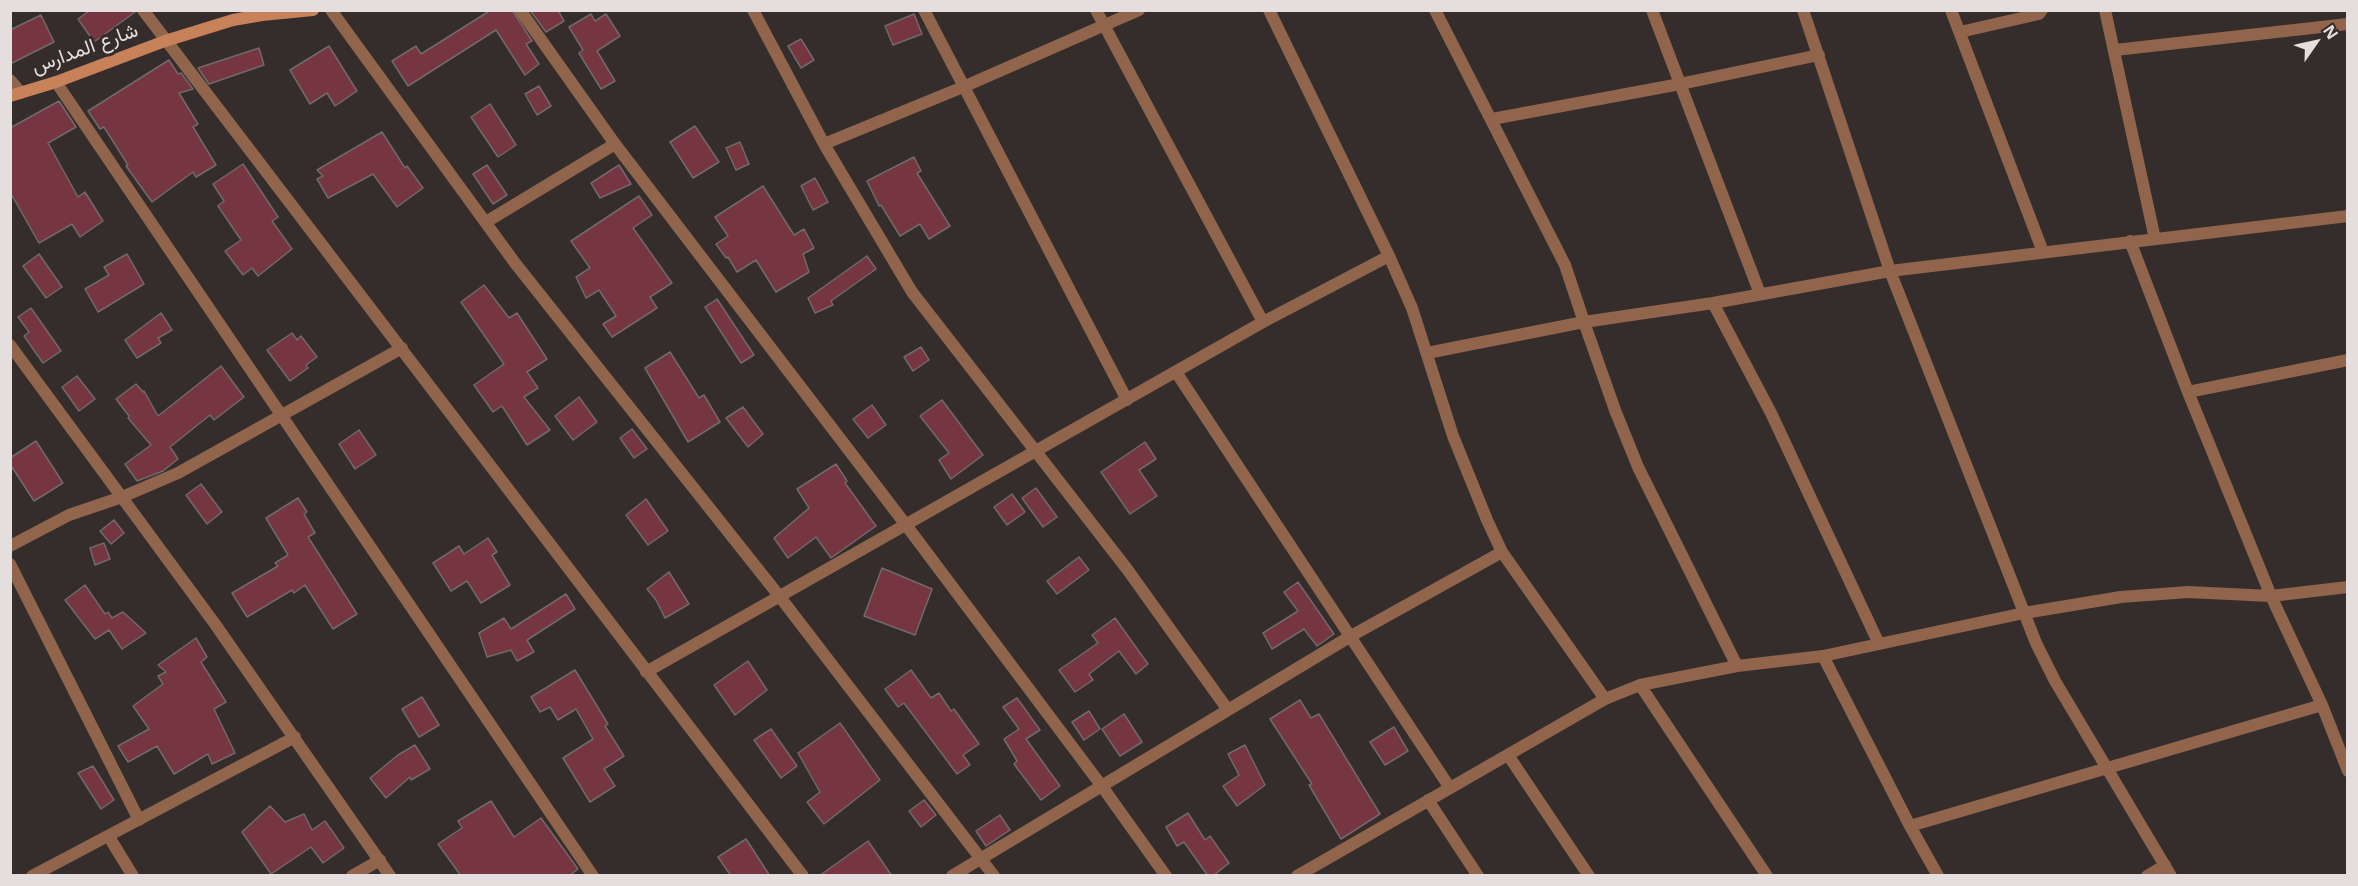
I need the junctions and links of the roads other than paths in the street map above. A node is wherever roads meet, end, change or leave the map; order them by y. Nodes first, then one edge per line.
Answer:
1 (143, 10) edge
2 (313, 10) edge
3 (331, 10) edge
4 (520, 10) edge
5 (753, 10) edge
6 (924, 10) edge
7 (1096, 10) edge
8 (1138, 10) edge
9 (1269, 10) edge
10 (1436, 10) edge
11 (1652, 10) edge
12 (1803, 10) edge
13 (1951, 10) edge
14 (2042, 10) edge
15 (2105, 10) edge
16 (2348, 24) edge
17 (1104, 26) junction
18 (1960, 32) junction
19 (165, 41) junction
20 (2115, 50) junction
21 (1819, 55) junction
22 (10, 80) edge
23 (56, 82) junction
24 (1680, 84) junction
25 (963, 87) junction
26 (16, 95) edge
27 (1492, 119) junction
28 (615, 144) junction
29 (825, 144) junction
30 (2348, 216) edge
31 (486, 222) junction
32 (2155, 238) junction
33 (2130, 241) junction
34 (2043, 252) junction
35 (1389, 256) junction
36 (1890, 271) junction
37 (1760, 294) junction
38 (1713, 303) junction
39 (1263, 322) junction
40 (1584, 322) junction
41 (10, 345) edge
42 (402, 348) junction
43 (1427, 353) junction
44 (2348, 360) edge
45 (1176, 372) junction
46 (2188, 392) junction
47 (1127, 400) junction
48 (281, 416) junction
49 (1036, 452) junction
50 (122, 497) junction
51 (906, 525) junction
52 (10, 546) edge
53 (1502, 552) junction
54 (10, 564) edge
55 (2348, 587) edge
56 (2271, 596) junction
57 (780, 597) junction
58 (2024, 613) junction
59 (1352, 636) junction
60 (1879, 644) junction
61 (1823, 656) junction
62 (1737, 666) junction
63 (646, 672) junction
64 (1640, 685) junction
65 (1605, 699) junction
66 (2322, 705) junction
67 (1228, 710) junction
68 (295, 737) junction
69 (1508, 755) junction
70 (2106, 767) junction
71 (2348, 771) edge
72 (1101, 785) junction
73 (1450, 788) junction
74 (1428, 800) junction
75 (139, 820) junction
76 (1910, 826) junction
77 (109, 837) junction
78 (981, 858) junction
79 (380, 860) junction
80 (2168, 870) edge
81 (32, 876) edge
82 (133, 876) edge
83 (352, 876) edge
84 (390, 876) edge
85 (593, 876) edge
86 (802, 876) edge
87 (952, 876) edge
88 (994, 876) edge
89 (1166, 876) edge
90 (1297, 876) edge
91 (1478, 876) edge
92 (1589, 876) edge
93 (1767, 876) edge
94 (1938, 876) edge
95 (2147, 876) edge

1 - 19 street
2 - 19 street, شارع المدارس
3 - 31 street
4 - 28 street
5 - 29 street
6 - 25 street
7 - 17 street
8 - 17 street
9 - 35 street
10 - 27 street
11 - 24 street
12 - 21 street
13 - 18 street
14 - 18 street
15 - 20 street
16 - 20 street
17 - 25 street
17 - 39 street
18 - 34 street
19 - 23 street, شارع المدارس
19 - 42 street
20 - 32 street
21 - 24 street
21 - 36 street
22 - 26 street
23 - 26 street, شارع المدارس
23 - 48 street
24 - 27 street
24 - 37 street
25 - 29 street
25 - 47 street
27 - 40 street
28 - 31 street
28 - 51 street
29 - 49 street
30 - 32 street
31 - 57 street
32 - 33 street
33 - 34 street
33 - 46 street
34 - 36 street
35 - 39 street
35 - 43 street
36 - 37 street
36 - 58 street
37 - 38 street
38 - 40 street
38 - 60 street
39 - 45 street
40 - 43 street
40 - 62 street
41 - 50 street
42 - 48 street
42 - 63 street
43 - 53 street
44 - 46 street
45 - 47 street
45 - 59 street
46 - 56 street
47 - 49 street
48 - 50 street
48 - 85 street
49 - 51 street
49 - 67 street
50 - 52 street
50 - 68 street
51 - 57 street
51 - 72 street
53 - 59 street
53 - 65 street
54 - 75 street
55 - 56 street
56 - 58 street
56 - 66 street
57 - 63 street
57 - 78 street
58 - 60 street
58 - 70 street
59 - 67 street
59 - 73 street
60 - 61 street
61 - 62 street
61 - 76 street
62 - 64 street
63 - 86 street
64 - 65 street
64 - 93 street
65 - 69 street
66 - 70 street
66 - 71 street
67 - 72 street
68 - 75 street
68 - 79 street
69 - 73 street
69 - 92 street
70 - 76 street
70 - 80 street
72 - 78 street
72 - 89 street
73 - 74 street
74 - 90 street
74 - 91 street
75 - 77 street
76 - 94 street
77 - 81 street
77 - 82 street
78 - 87 street
78 - 88 street
79 - 83 street
79 - 84 street
80 - 95 street

